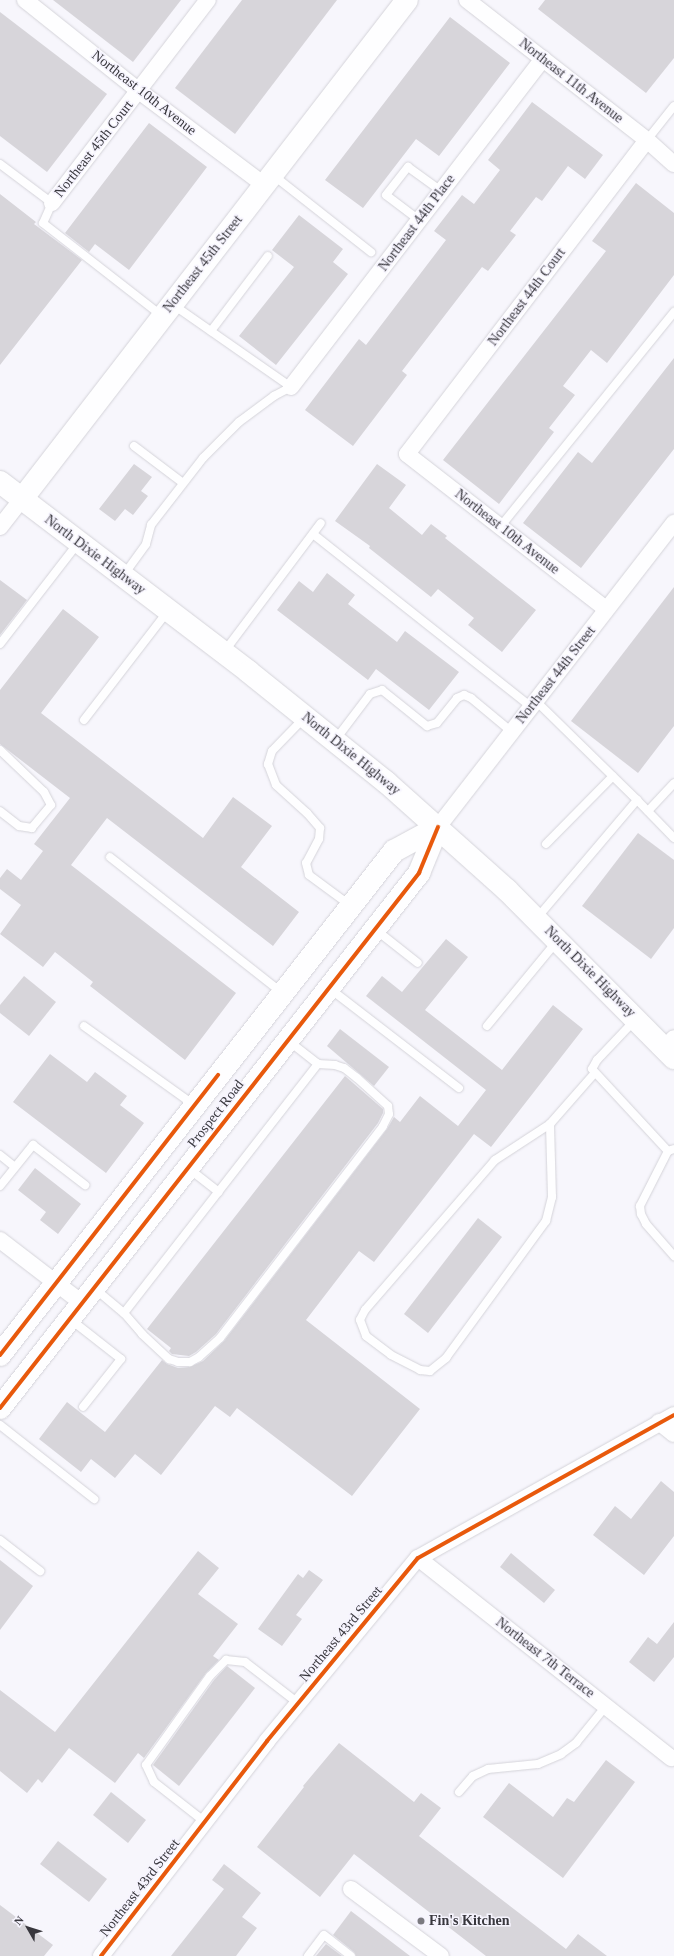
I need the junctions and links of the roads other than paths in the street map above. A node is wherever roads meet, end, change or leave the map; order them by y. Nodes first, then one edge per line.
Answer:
1 (25, 0) edge
2 (208, 0) edge
3 (407, 0) edge
4 (467, 0) edge
5 (543, 59) junction
6 (139, 91) junction
7 (674, 106) edge
8 (647, 140) junction
9 (0, 164) edge
10 (674, 164) edge
11 (268, 180) junction
12 (441, 191) junction
13 (52, 203) junction
14 (419, 220) junction
15 (371, 252) dead end
16 (268, 256) dead end
17 (168, 310) junction
18 (674, 312) edge
19 (211, 331) junction
20 (291, 387) junction
21 (134, 446) dead end
22 (407, 454) joint
23 (0, 482) edge
24 (183, 483) junction
25 (22, 499) junction
26 (321, 523) dead end
27 (674, 523) edge
28 (0, 527) edge
29 (500, 527) junction
30 (313, 534) junction
31 (78, 542) junction
32 (122, 576) junction
33 (606, 609) junction
34 (168, 611) junction
35 (0, 644) edge
36 (223, 652) junction
37 (533, 704) junction
38 (305, 716) junction
39 (84, 720) dead end
40 (512, 732) junction
41 (335, 740) junction
42 (0, 750) edge
43 (613, 776) junction
44 (674, 783) edge
45 (637, 800) junction
46 (0, 811) edge
47 (648, 811) junction
48 (438, 827) junction
49 (674, 838) edge
50 (546, 844) dead end
51 (110, 857) dead end
52 (351, 906) junction
53 (537, 919) junction
54 (375, 929) junction
55 (558, 940) junction
56 (418, 963) dead end
57 (329, 988) junction
58 (283, 993) junction
59 (636, 1019) junction
60 (84, 1026) dead end
61 (486, 1026) dead end
62 (288, 1040) junction
63 (671, 1048) edge
64 (318, 1064) junction
65 (594, 1074) junction
66 (459, 1088) dead end
67 (195, 1105) junction
68 (550, 1124) junction
69 (671, 1150) edge
70 (0, 1155) edge
71 (15, 1167) junction
72 (188, 1168) junction
73 (85, 1185) dead end
74 (0, 1186) edge
75 (219, 1192) junction
76 (0, 1240) edge
77 (674, 1256) edge
78 (56, 1283) junction
79 (82, 1303) junction
80 (124, 1313) junction
81 (0, 1355) edge
82 (83, 1407) dead end
83 (0, 1408) edge
84 (674, 1415) edge
85 (659, 1422) junction
86 (0, 1425) edge
87 (674, 1434) edge
88 (94, 1499) dead end
89 (0, 1540) edge
90 (418, 1558) junction
91 (40, 1571) dead end
92 (298, 1703) junction
93 (606, 1706) junction
94 (671, 1758) dead end
95 (459, 1792) dead end
96 (205, 1822) junction
97 (351, 1888) dead end
98 (101, 1956) edge
99 (308, 1956) edge
100 (351, 1956) edge
101 (441, 1956) edge

1 - 6 street, Northeast 10th Avenue
2 - 6 street, Northeast 45th Court
3 - 11 main road, Northeast 45th Street
4 - 5 street, Northeast 11th Avenue
5 - 8 street, Northeast 11th Avenue
5 - 12 street, Northeast 44th Place
6 - 11 street, Northeast 10th Avenue
6 - 13 street, Northeast 45th Court
7 - 8 lane
8 - 10 street, Northeast 11th Avenue
8 - 22 street, Northeast 44th Court
9 - 13 lane
11 - 15 lane
11 - 17 main road, Northeast 45th Street
12 - 14 street, Northeast 44th Place
12 - 14 lane
13 - 17 lane
14 - 20 street, Northeast 44th Place
16 - 19 lane
17 - 19 lane
17 - 25 main road, Northeast 45th Street
18 - 29 lane
19 - 20 lane
20 - 24 lane
21 - 24 lane
22 - 29 street, Northeast 10th Avenue
23 - 25 main road, North Dixie Highway
24 - 32 lane
25 - 28 street, Northeast 45th Street
25 - 31 main road, North Dixie Highway
26 - 30 lane
27 - 33 street, Northeast 44th Street
29 - 33 street, Northeast 10th Avenue
30 - 36 lane
30 - 37 lane
31 - 32 main road, North Dixie Highway
31 - 35 lane
32 - 34 main road, North Dixie Highway
33 - 37 street, Northeast 44th Street
34 - 36 main road, North Dixie Highway
34 - 39 lane
36 - 38 main road, North Dixie Highway
37 - 40 street, Northeast 44th Street
37 - 43 lane
38 - 41 main road, North Dixie Highway
38 - 52 lane
40 - 41 lane
40 - 48 street, Northeast 44th Street
41 - 48 main road, North Dixie Highway
42 - 46 lane
43 - 45 lane
43 - 50 lane
44 - 47 lane
45 - 47 lane
45 - 53 lane
47 - 49 lane
48 - 52 main road, Prospect Road
48 - 53 main road, North Dixie Highway
48 - 54 main road, Prospect Road
51 - 58 lane
52 - 58 main road, Prospect Road
53 - 55 main road, North Dixie Highway
54 - 56 lane
54 - 57 main road, Prospect Road
55 - 59 main road, North Dixie Highway
55 - 61 lane
57 - 62 main road, Prospect Road
57 - 66 lane
58 - 67 main road, Prospect Road
59 - 63 main road, North Dixie Highway
59 - 65 lane
60 - 67 lane
62 - 64 lane
62 - 72 main road, Prospect Road
64 - 75 lane
64 - 80 lane
65 - 68 lane
65 - 69 lane
67 - 78 main road, Prospect Road
68 - 68 lane
69 - 77 lane
70 - 71 lane
71 - 73 lane
71 - 74 lane
72 - 75 lane
72 - 79 main road, Prospect Road
75 - 80 lane
76 - 78 street
78 - 79 street
78 - 81 main road, Prospect Road
79 - 80 lane
79 - 82 lane
79 - 83 main road, Prospect Road
84 - 85 street, Northeast 43rd Street
85 - 87 street
85 - 90 street, Northeast 43rd Street
86 - 88 lane
89 - 91 lane
90 - 92 street, Northeast 43rd Street
90 - 93 street, Northeast 7th Terrace
92 - 96 street, Northeast 43rd Street
92 - 96 lane
93 - 94 street, Northeast 7th Terrace
93 - 95 lane
96 - 98 street, Northeast 43rd Street
97 - 101 street
99 - 100 lane

